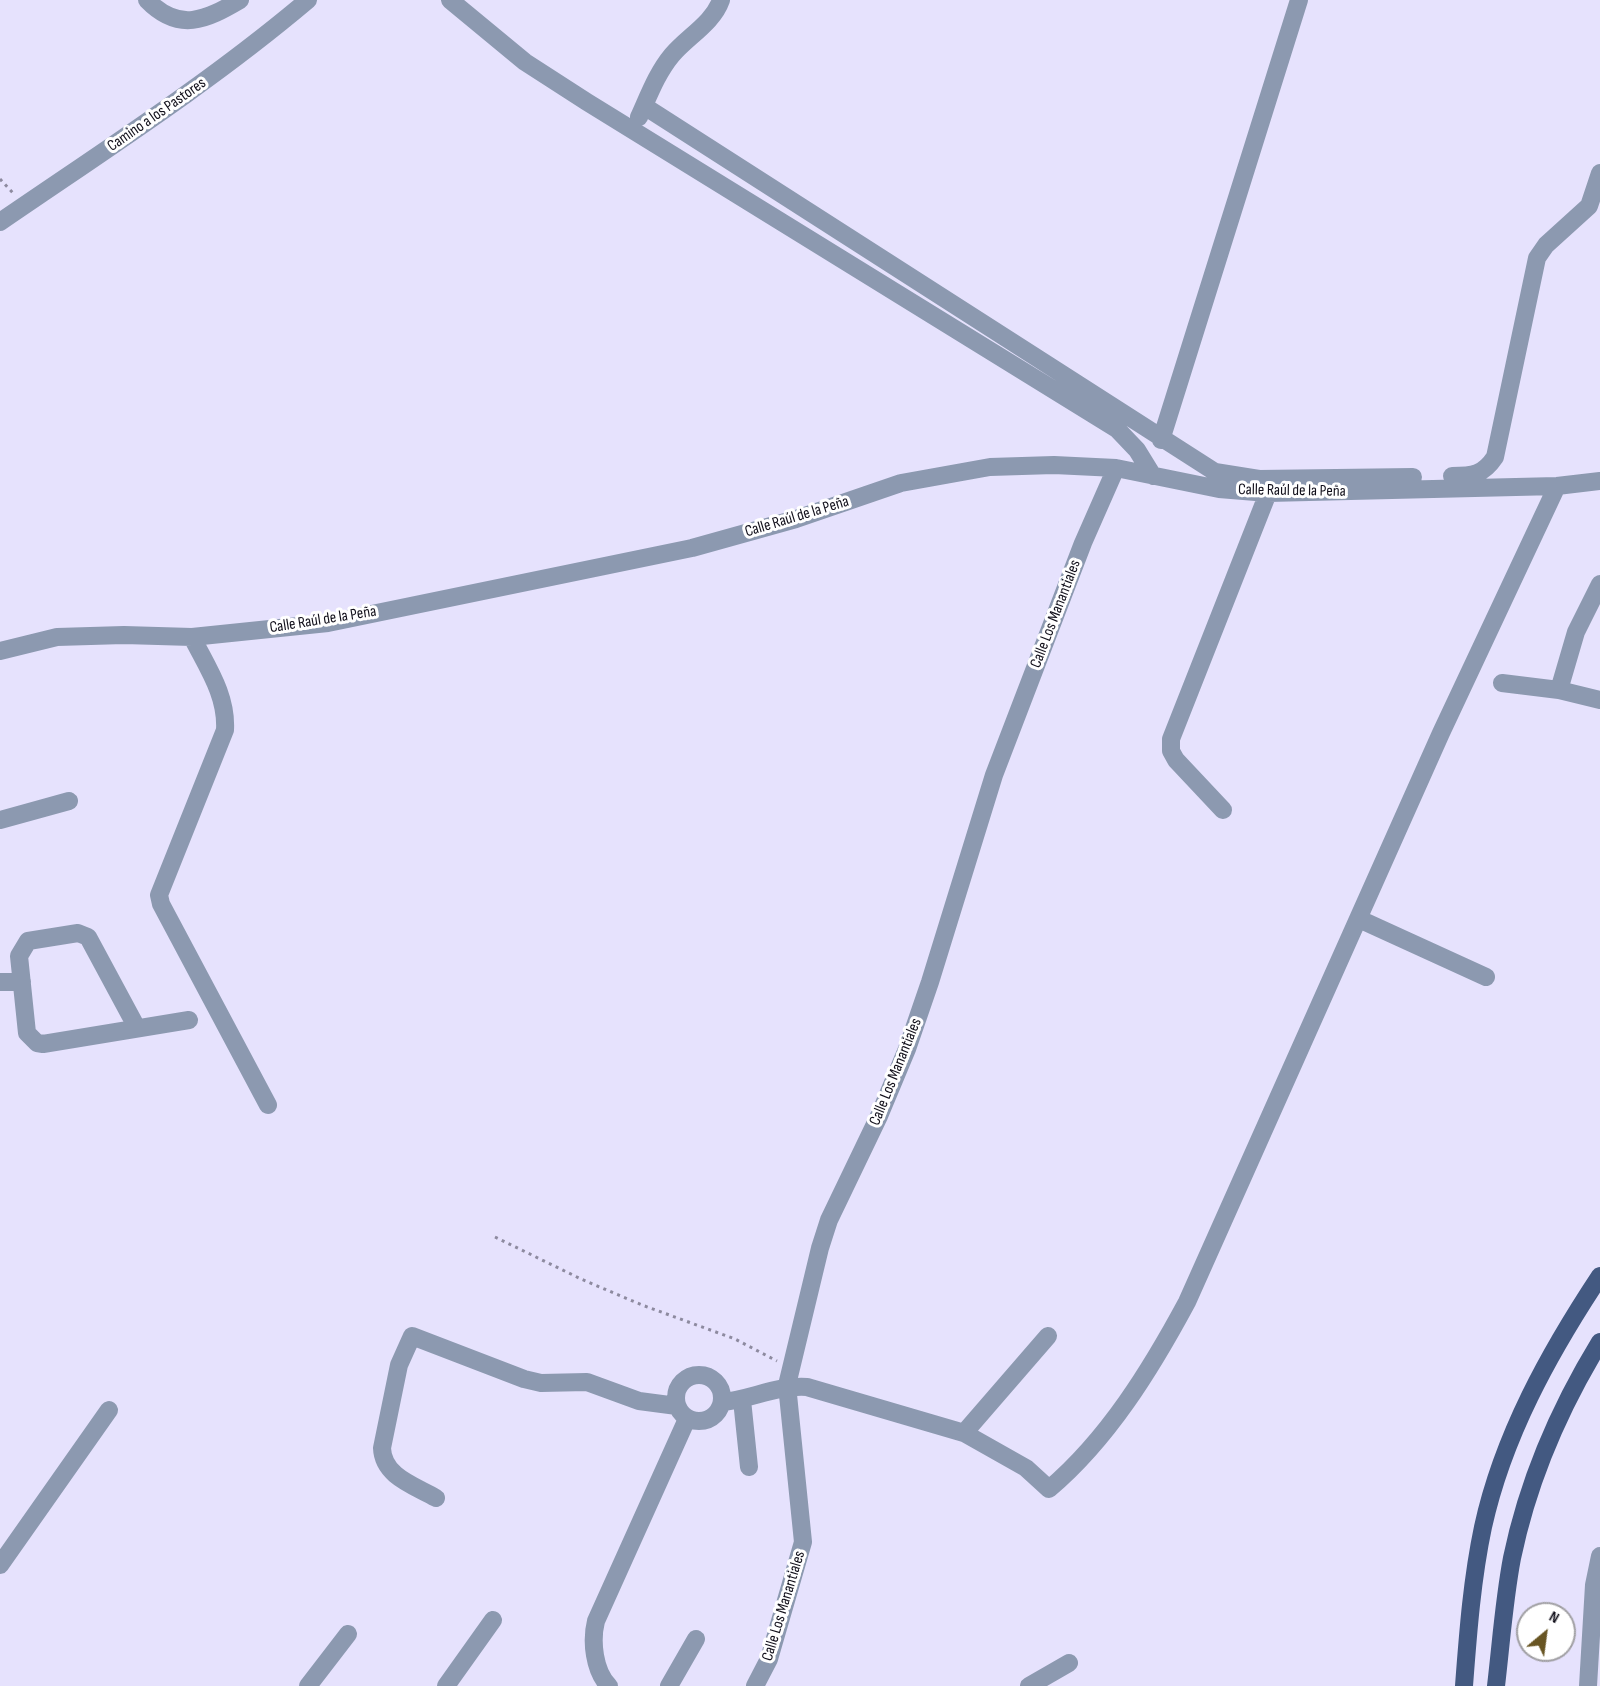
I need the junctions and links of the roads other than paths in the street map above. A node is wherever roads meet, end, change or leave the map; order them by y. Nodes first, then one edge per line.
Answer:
1 (147, 0) edge
2 (240, 0) edge
3 (450, 0) edge
4 (722, 0) edge
5 (1299, 0) edge
6 (303, 2) edge
7 (644, 106) junction
8 (633, 129) junction
9 (1600, 173) edge
10 (0, 222) edge
11 (1161, 440) junction
12 (1116, 468) junction
13 (1153, 476) junction
14 (1600, 481) edge
15 (1557, 486) junction
16 (1268, 493) junction
17 (1600, 584) edge
18 (192, 637) junction
19 (3, 654) edge
20 (1502, 683) dead end
21 (1559, 690) junction
22 (1600, 700) edge
23 (69, 801) dead end
24 (1223, 810) dead end
25 (0, 820) edge
26 (1359, 919) junction
27 (1486, 977) dead end
28 (0, 982) edge
29 (22, 982) junction
30 (189, 1020) dead end
31 (137, 1028) junction
32 (268, 1105) dead end
33 (1600, 1276) edge
34 (1048, 1336) dead end
35 (1600, 1342) edge
36 (789, 1377) junction
37 (742, 1400) junction
38 (723, 1402) junction
39 (109, 1410) dead end
40 (682, 1412) junction
41 (964, 1433) junction
42 (749, 1467) dead end
43 (436, 1498) dead end
44 (1600, 1557) edge
45 (0, 1565) edge
46 (493, 1620) dead end
47 (348, 1634) dead end
48 (696, 1639) dead end
49 (1069, 1664) dead end
50 (308, 1686) edge
51 (446, 1686) edge
52 (609, 1686) edge
53 (669, 1686) edge
54 (755, 1686) edge
55 (1029, 1686) edge
56 (1464, 1686) edge
57 (1496, 1686) edge
58 (1588, 1686) edge

1 - 2 street
3 - 8 street
4 - 7 street
5 - 11 street
6 - 10 street, Camino a los Pastores
7 - 8 street
7 - 11 street
8 - 13 street
9 - 11 street
12 - 13 street, Calle Raúl de la Peña
12 - 18 street, Calle Raúl de la Peña
12 - 36 street, Calle Los Manantiales
13 - 16 street, Calle Raúl de la Peña
14 - 15 street, Calle Raúl de la Peña
15 - 16 street, Calle Raúl de la Peña
15 - 26 street
16 - 24 street
17 - 21 street
18 - 19 street, Calle Raúl de la Peña
18 - 32 street
20 - 21 street
21 - 22 street
23 - 25 street
26 - 27 street
26 - 41 street
28 - 29 street
29 - 31 street
29 - 31 street
30 - 31 street
33 - 56 main road
34 - 41 street
35 - 57 main road
36 - 37 street
36 - 41 street
36 - 54 street, Calle Los Manantiales
37 - 38 street
37 - 42 street
38 - 40 street
38 - 40 street
39 - 45 street
40 - 43 street
40 - 52 street
44 - 58 street
46 - 51 street
47 - 50 street
48 - 53 street
49 - 55 street

